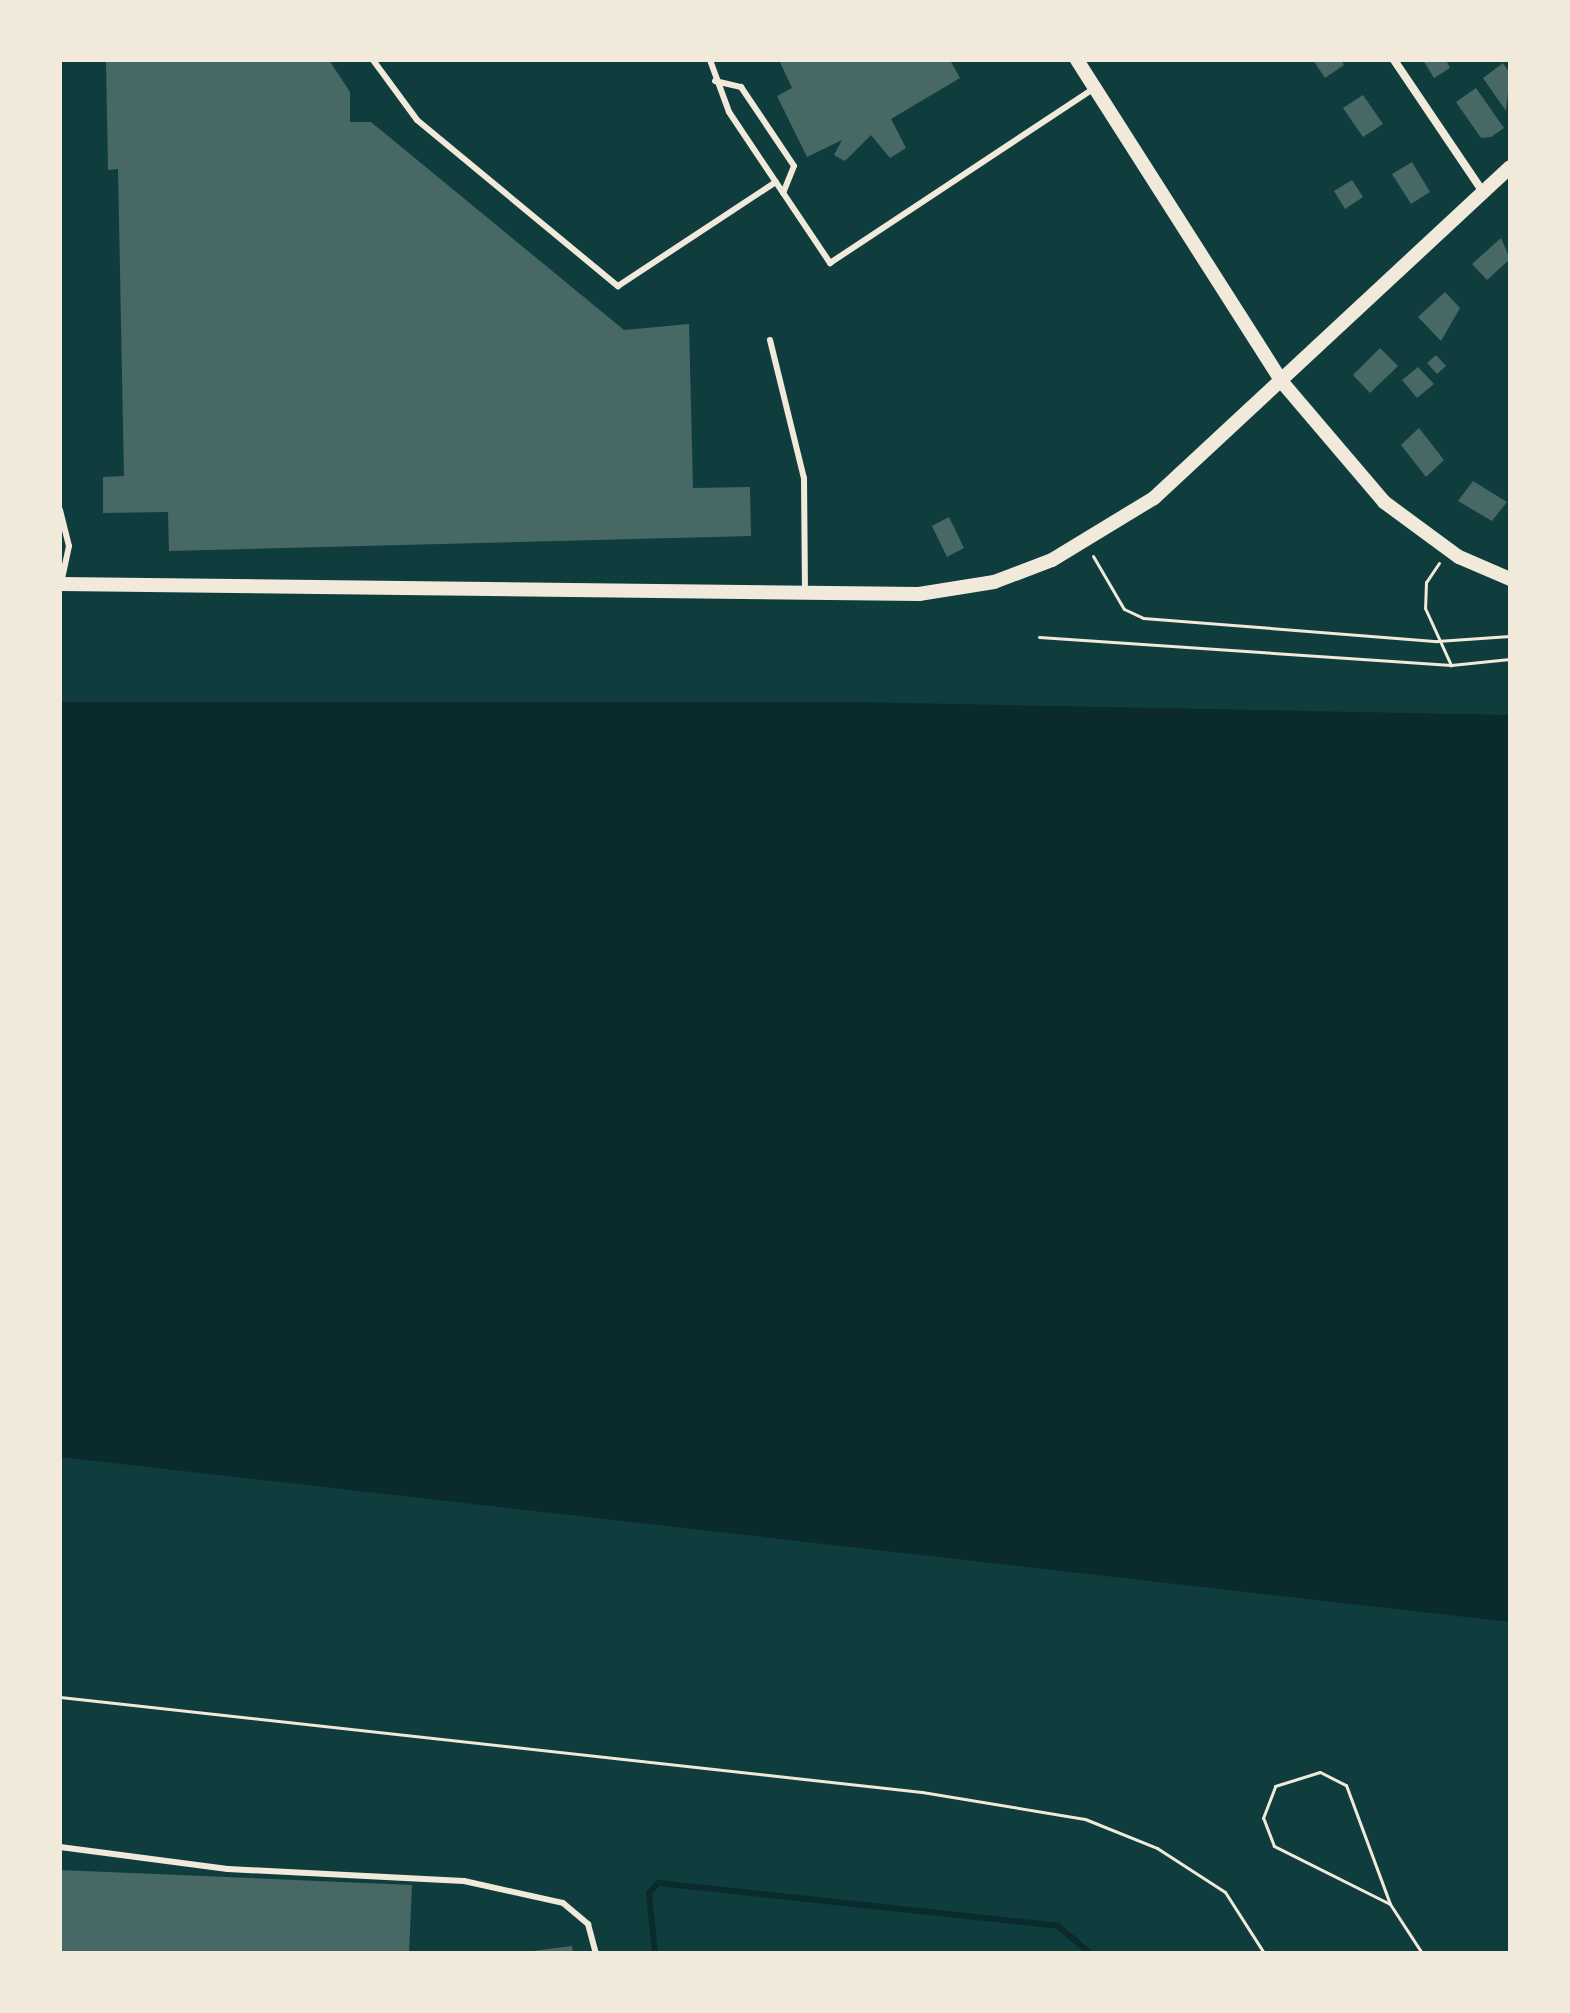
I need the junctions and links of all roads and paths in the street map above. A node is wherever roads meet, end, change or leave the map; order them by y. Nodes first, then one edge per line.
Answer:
1 (373, 60) edge
2 (710, 60) edge
3 (1077, 60) edge
4 (1394, 60) edge
5 (715, 81) junction
6 (1095, 87) junction
7 (1510, 167) edge
8 (776, 182) junction
9 (1483, 192) junction
10 (783, 193) junction
11 (770, 340) dead end
12 (1282, 382) junction
13 (60, 510) edge
14 (1086, 541) junction
15 (1449, 550) junction
16 (1510, 579) edge
17 (60, 584) edge
18 (805, 590) junction
19 (1510, 636) edge
20 (1039, 637) dead end
21 (1437, 641) junction
22 (1510, 659) edge
23 (1451, 665) junction
24 (60, 1697) edge
25 (60, 1847) edge
26 (1390, 1904) junction
27 (596, 1953) edge
28 (1264, 1953) edge
29 (1422, 1953) edge

1 - 8 lane
2 - 5 lane
3 - 6 street
4 - 9 street
5 - 8 lane
5 - 10 lane
6 - 10 lane
6 - 12 street
7 - 9 street
8 - 10 lane
9 - 12 street
11 - 18 lane
12 - 14 street
12 - 15 street
13 - 17 lane
14 - 18 street
14 - 21 path
15 - 16 street
15 - 21 path
17 - 18 street
19 - 21 path
20 - 23 path
21 - 23 path
22 - 23 path
24 - 28 path
25 - 27 lane
26 - 26 path
26 - 29 path

